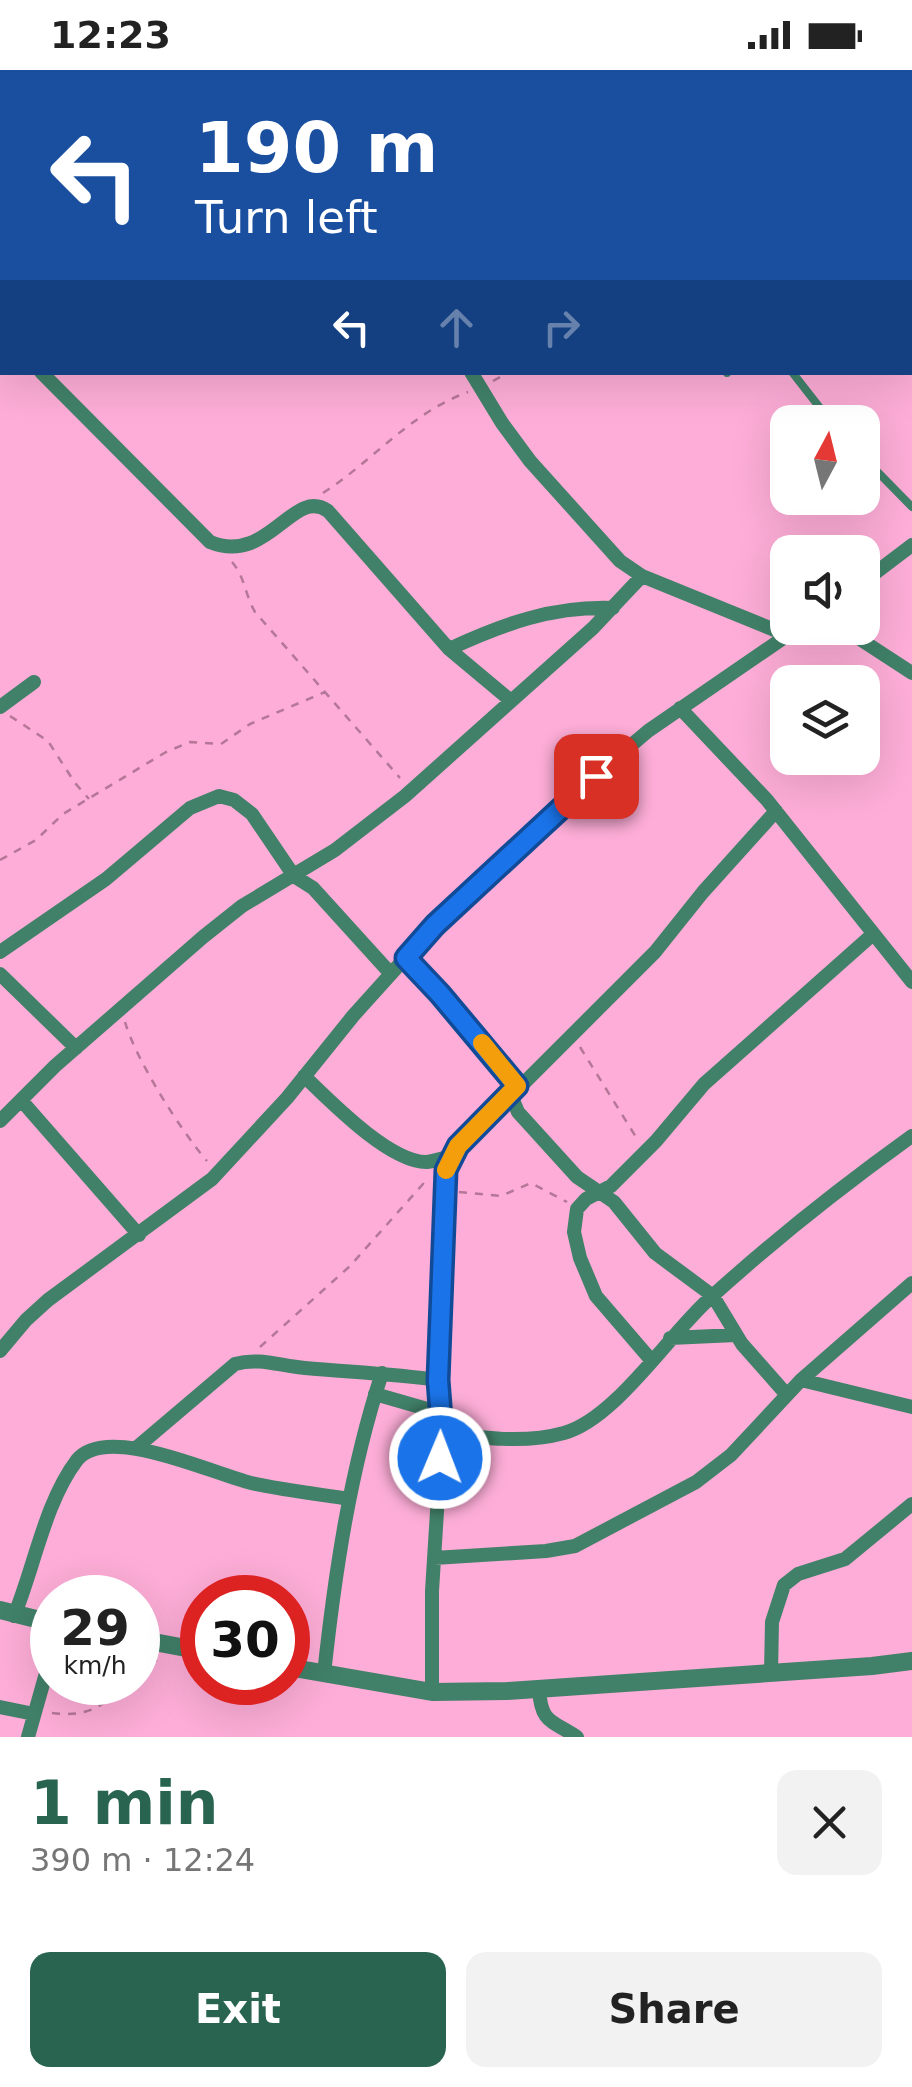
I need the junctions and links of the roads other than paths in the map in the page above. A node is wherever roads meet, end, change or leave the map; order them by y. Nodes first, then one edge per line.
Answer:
1 (47, 375) edge
2 (472, 375) edge
3 (794, 375) edge
4 (818, 405) edge
5 (880, 474) edge
6 (912, 506) edge
7 (912, 546) edge
8 (880, 570) edge
9 (642, 576) junction
10 (612, 608) junction
11 (770, 623) edge
12 (772, 645) edge
13 (870, 645) edge
14 (449, 649) junction
15 (912, 672) edge
16 (34, 682) dead end
17 (510, 700) junction
18 (0, 708) edge
19 (680, 708) junction
20 (776, 812) junction
21 (294, 876) junction
22 (872, 935) junction
23 (0, 952) edge
24 (406, 958) junction
25 (0, 974) edge
26 (391, 974) junction
27 (912, 982) edge
28 (76, 1048) junction
29 (304, 1076) junction
30 (514, 1090) junction
31 (21, 1100) junction
32 (0, 1120) edge
33 (912, 1136) edge
34 (451, 1156) junction
35 (598, 1193) junction
36 (139, 1235) junction
37 (912, 1283) edge
38 (713, 1296) junction
39 (736, 1335) junction
40 (670, 1338) junction
41 (0, 1351) edge
42 (651, 1360) junction
43 (382, 1373) junction
44 (438, 1380) junction
45 (801, 1380) junction
46 (375, 1394) junction
47 (787, 1395) junction
48 (912, 1407) edge
49 (441, 1413) junction
50 (442, 1432) junction
51 (136, 1448) junction
52 (349, 1499) junction
53 (912, 1504) edge
54 (434, 1558) junction
55 (7, 1613) edge
56 (912, 1660) edge
57 (310, 1671) edge
58 (771, 1673) junction
59 (324, 1674) junction
60 (539, 1688) junction
61 (432, 1692) junction
62 (37, 1705) edge
63 (0, 1707) edge
64 (35, 1713) junction
65 (28, 1737) edge
66 (577, 1737) edge

1 - 14 street
2 - 9 street
3 - 4 lane
5 - 6 lane
7 - 8 street
9 - 10 street
9 - 11 street
10 - 14 street
10 - 17 street
12 - 19 street
13 - 15 street
14 - 17 street
16 - 18 street
17 - 21 street
19 - 20 street
19 - 24 street
20 - 22 street
20 - 30 street
21 - 23 street
21 - 26 street
21 - 28 street
22 - 27 street
22 - 35 street
24 - 26 street
24 - 30 street
25 - 28 street
26 - 29 street
28 - 31 street
29 - 34 street
29 - 36 street
30 - 34 street
30 - 35 street
31 - 32 street
31 - 36 street
33 - 38 street
34 - 44 street
35 - 38 street
35 - 42 street
36 - 41 street
37 - 45 street
38 - 39 street
38 - 40 street
39 - 40 street
39 - 47 street
40 - 42 street
42 - 50 street
43 - 44 street
43 - 46 street
43 - 51 street
44 - 49 street
45 - 47 street
45 - 48 street
46 - 49 street
46 - 52 street
47 - 54 street
49 - 50 street
50 - 54 street
51 - 52 street
51 - 55 street
52 - 59 street
53 - 58 street
54 - 61 street
56 - 58 street
57 - 59 street
58 - 60 street
59 - 61 street
60 - 61 street
60 - 66 street
62 - 64 street
63 - 64 street
64 - 65 street

